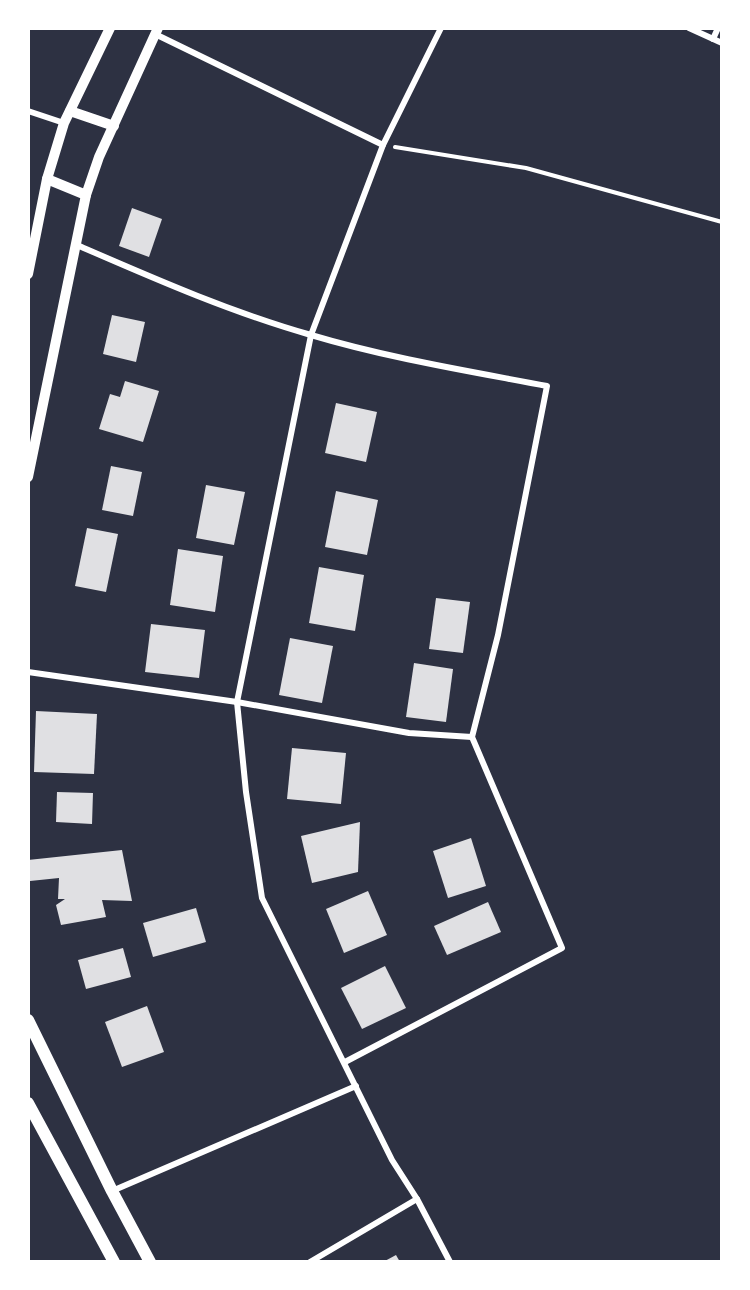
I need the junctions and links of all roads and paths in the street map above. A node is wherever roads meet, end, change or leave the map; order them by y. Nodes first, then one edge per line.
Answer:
1 (111, 28) edge
2 (441, 28) edge
3 (688, 28) edge
4 (718, 28) edge
5 (157, 31) edge
6 (713, 39) junction
7 (722, 43) edge
8 (28, 111) edge
9 (70, 111) junction
10 (64, 123) junction
11 (114, 126) junction
12 (383, 146) junction
13 (47, 179) junction
14 (86, 195) junction
15 (722, 222) edge
16 (77, 245) junction
17 (28, 274) edge
18 (311, 335) junction
19 (28, 477) edge
20 (28, 672) edge
21 (237, 702) junction
22 (472, 737) junction
23 (28, 1020) edge
24 (345, 1062) junction
25 (356, 1086) junction
26 (28, 1103) edge
27 (112, 1191) junction
28 (417, 1199) junction
29 (114, 1262) edge
30 (150, 1262) edge
31 (310, 1262) edge
32 (450, 1262) edge

1 - 9 street
2 - 12 street
3 - 6 street
4 - 6 street
5 - 11 street
5 - 12 street
6 - 7 street
8 - 10 street
9 - 10 street
9 - 11 street
10 - 13 street
11 - 14 street
12 - 15 path
12 - 18 street
13 - 14 street
13 - 17 street
14 - 16 street
16 - 18 street
16 - 19 street
18 - 21 street
18 - 22 street
20 - 21 street
21 - 22 street
21 - 24 street
22 - 24 street
23 - 27 main road
24 - 25 street
25 - 27 street
25 - 28 street
26 - 29 main road
27 - 30 main road
28 - 31 street
28 - 32 street

